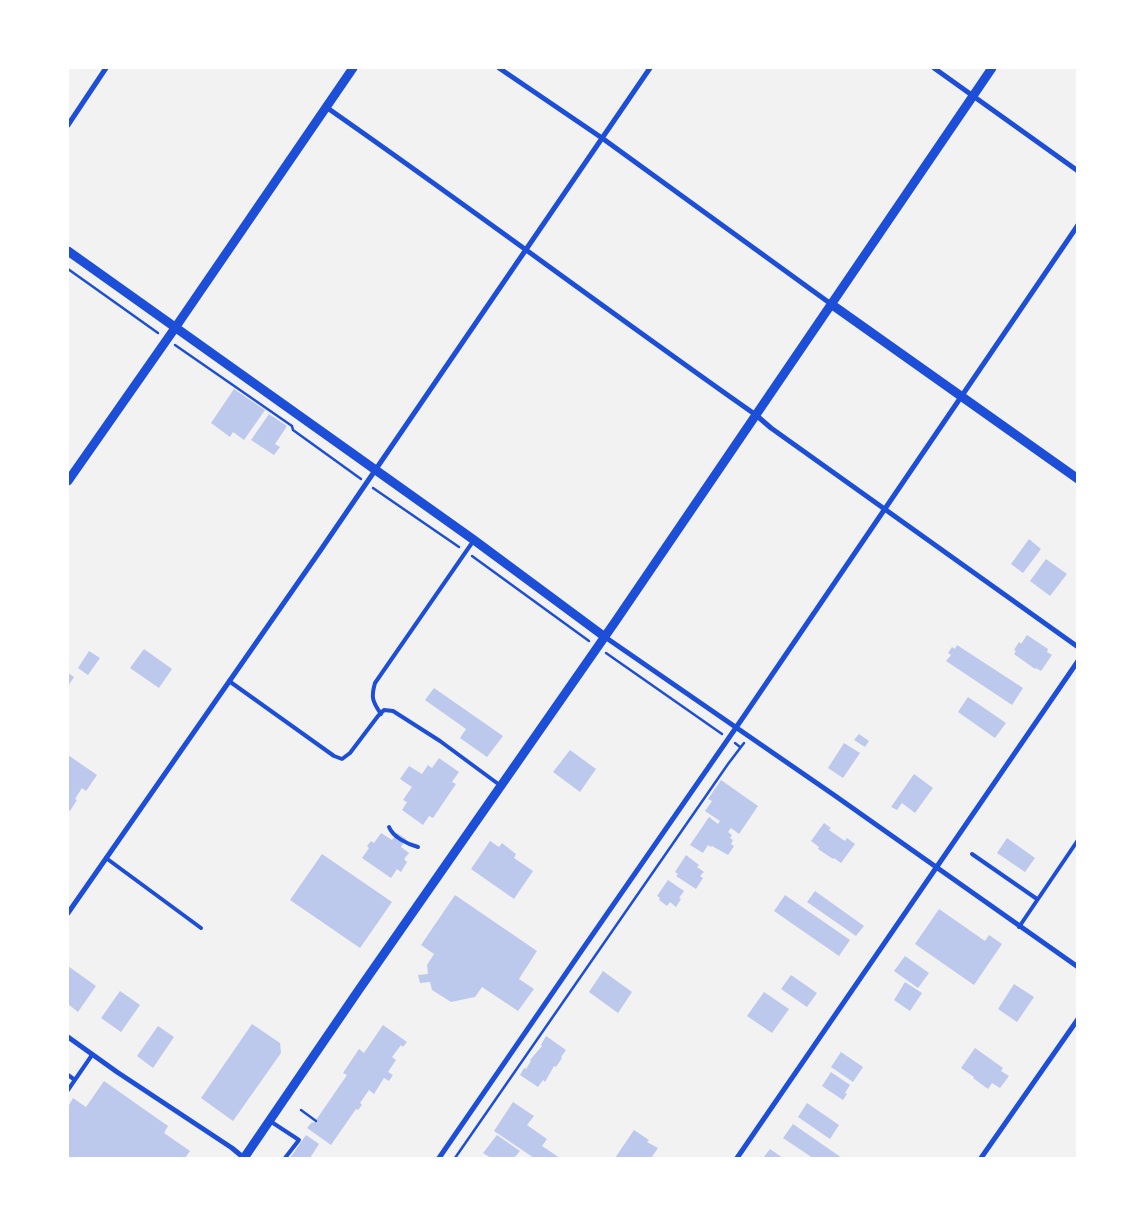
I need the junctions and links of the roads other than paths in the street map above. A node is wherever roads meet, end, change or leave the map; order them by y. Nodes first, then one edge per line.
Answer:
1 (106, 68) edge
2 (353, 68) edge
3 (499, 68) edge
4 (650, 68) edge
5 (934, 68) edge
6 (992, 68) edge
7 (973, 95) junction
8 (326, 106) junction
9 (68, 125) edge
10 (602, 138) junction
11 (1078, 172) edge
12 (1078, 225) edge
13 (526, 250) junction
14 (68, 251) edge
15 (831, 304) junction
16 (174, 328) junction
17 (962, 396) junction
18 (756, 415) junction
19 (375, 471) junction
20 (1078, 479) edge
21 (68, 481) edge
22 (885, 509) junction
23 (474, 540) junction
24 (605, 637) junction
25 (1078, 647) edge
26 (1078, 661) edge
27 (229, 681) junction
28 (381, 714) junction
29 (737, 727) junction
30 (501, 786) junction
31 (389, 827) dead end
32 (1078, 840) edge
33 (418, 847) dead end
34 (972, 854) dead end
35 (106, 858) junction
36 (936, 868) junction
37 (1037, 899) junction
38 (68, 913) edge
39 (1019, 927) junction
40 (201, 928) dead end
41 (1078, 968) edge
42 (1078, 1019) edge
43 (68, 1037) edge
44 (92, 1055) junction
45 (68, 1075) edge
46 (74, 1080) junction
47 (68, 1090) edge
48 (270, 1121) junction
49 (244, 1158) edge
50 (285, 1158) edge
51 (438, 1158) edge
52 (737, 1158) edge
53 (981, 1158) edge

1 - 9 street
2 - 8 street
3 - 10 street
4 - 10 street
5 - 7 street
6 - 7 street
7 - 11 street
7 - 15 street
8 - 13 street
8 - 16 street
10 - 13 street
10 - 15 street
12 - 17 street
13 - 18 street
13 - 19 street
14 - 16 street
15 - 17 street
15 - 18 street
16 - 19 street
16 - 21 street
17 - 20 street
17 - 22 street
18 - 22 street
18 - 24 street
19 - 23 street
19 - 27 street
22 - 25 street
22 - 29 street
23 - 24 street
23 - 28 lane
24 - 29 street
24 - 30 street
26 - 36 street
27 - 28 lane
27 - 35 street
28 - 30 lane
29 - 36 street
29 - 51 street
30 - 48 street
31 - 33 lane
32 - 37 lane
34 - 37 lane
35 - 38 street
35 - 40 lane
36 - 39 street
36 - 52 street
37 - 39 lane
39 - 41 street
42 - 53 street
43 - 44 street
44 - 46 lane
44 - 49 street
45 - 46 lane
46 - 47 lane
48 - 49 street
48 - 50 lane

